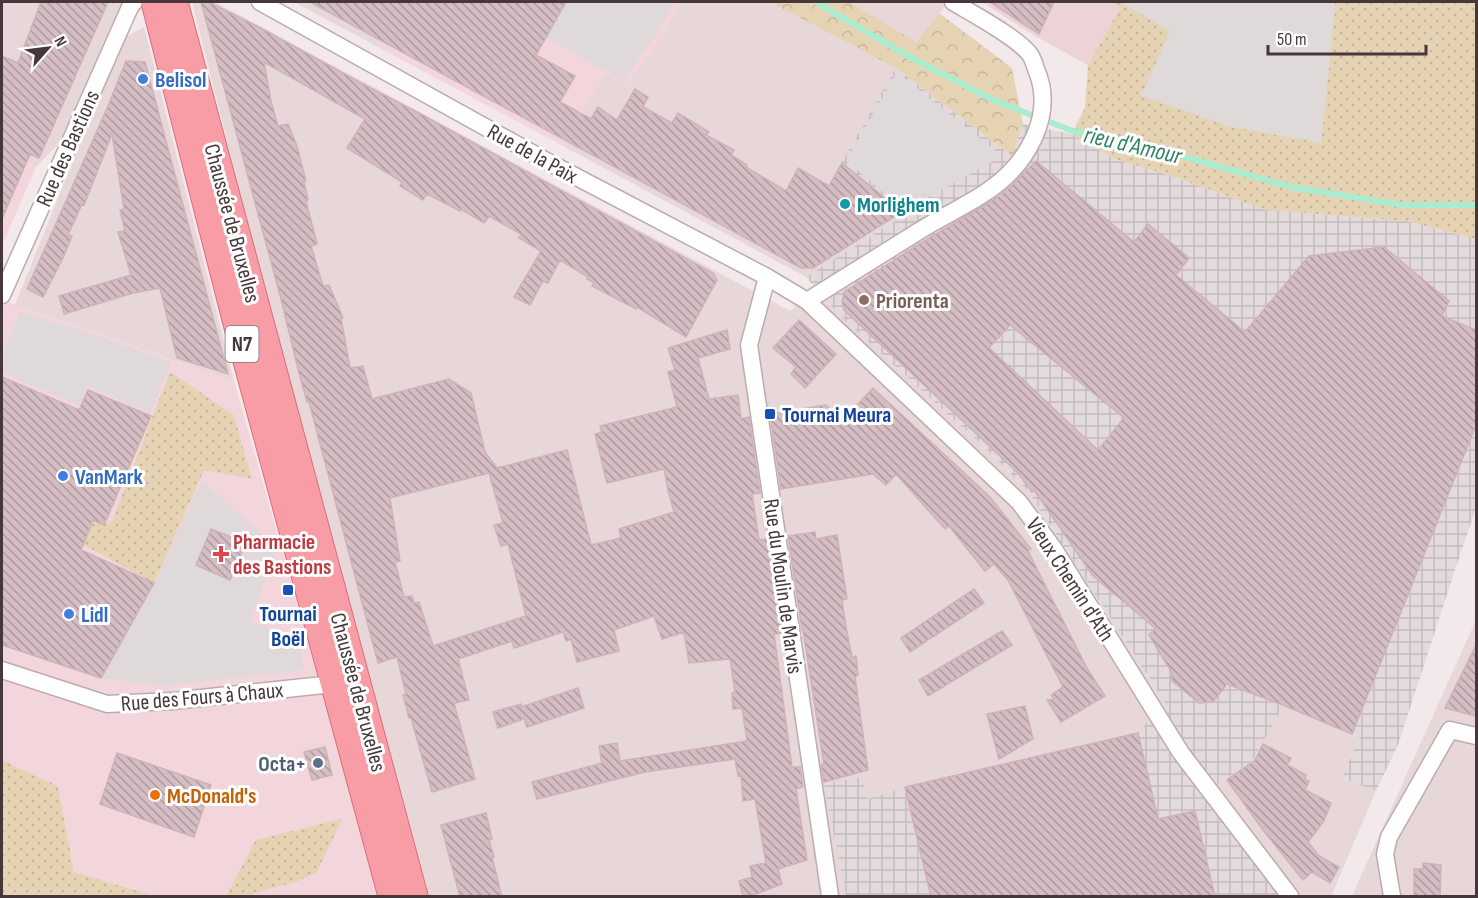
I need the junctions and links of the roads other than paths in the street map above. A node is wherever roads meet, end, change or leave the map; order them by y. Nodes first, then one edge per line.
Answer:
1 (134, 2) edge
2 (260, 2) edge
3 (953, 2) edge
4 (171, 3) edge
5 (767, 277) junction
6 (2, 295) edge
7 (807, 301) junction
8 (2, 670) edge
9 (345, 682) junction
10 (1476, 736) edge
11 (392, 897) edge
12 (414, 897) edge
13 (830, 897) edge
14 (1290, 897) edge
15 (1392, 897) edge

1 - 6 street, Rue des Bastions
2 - 5 street, Rue de la Paix
3 - 7 street
4 - 9 main road, Chaussée de Bruxelles / N7
5 - 7 street, Rue de la Paix
5 - 13 street, Rue du Moulin de Marvis
7 - 14 street, Vieux Chemin d'Ath
8 - 9 street, Rue des Fours à Chaux
9 - 11 main road, Chaussée de Bruxelles / N7
9 - 12 main road, Chaussée de Bruxelles / N7
10 - 15 street

